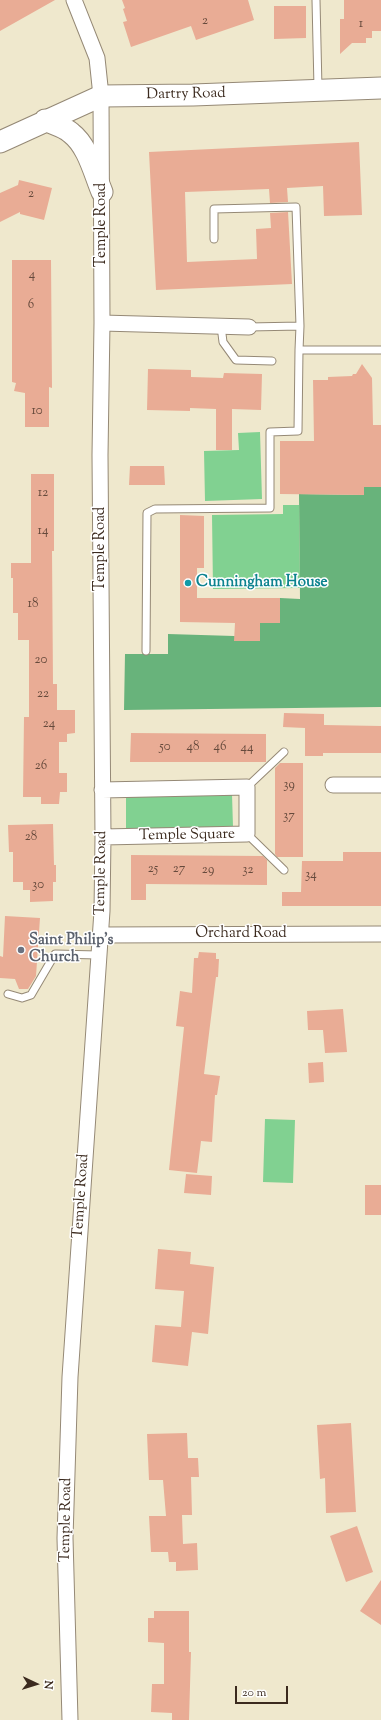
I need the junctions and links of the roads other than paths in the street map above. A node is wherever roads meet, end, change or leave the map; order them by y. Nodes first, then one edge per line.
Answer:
1 (74, 0) edge
2 (316, 0) edge
3 (381, 88) edge
4 (318, 91) junction
5 (101, 96) junction
6 (45, 120) junction
7 (0, 142) edge
8 (102, 192) junction
9 (214, 239) dead end
10 (102, 323) junction
11 (220, 326) junction
12 (300, 326) junction
13 (248, 327) joint
14 (299, 350) junction
15 (381, 350) edge
16 (272, 361) dead end
17 (146, 651) dead end
18 (284, 752) dead end
19 (334, 785) dead end
20 (381, 785) edge
21 (247, 787) junction
22 (102, 790) junction
23 (247, 834) junction
24 (103, 837) junction
25 (284, 870) dead end
26 (381, 934) edge
27 (100, 935) junction
28 (98, 955) junction
29 (8, 994) dead end
30 (70, 1720) edge

1 - 5 street, Temple Road
2 - 4 lane
3 - 4 main road, Dartry Road
4 - 5 main road, Dartry Road
5 - 6 main road, Dartry Road
5 - 8 street, Temple Road
6 - 7 main road, Dartry Road
6 - 8 main road
8 - 10 street, Temple Road
9 - 12 lane
10 - 11 street
10 - 22 street, Temple Road
11 - 13 street
11 - 16 lane
12 - 13 lane
12 - 14 lane
14 - 15 lane
14 - 17 lane
18 - 21 lane
19 - 20 street
21 - 22 street
21 - 23 street, Temple Square
22 - 24 street, Temple Road
23 - 24 street, Temple Square
23 - 25 lane
24 - 27 street, Temple Road
26 - 27 street, Orchard Road
27 - 28 street, Temple Road
28 - 29 lane
28 - 30 street, Temple Road

